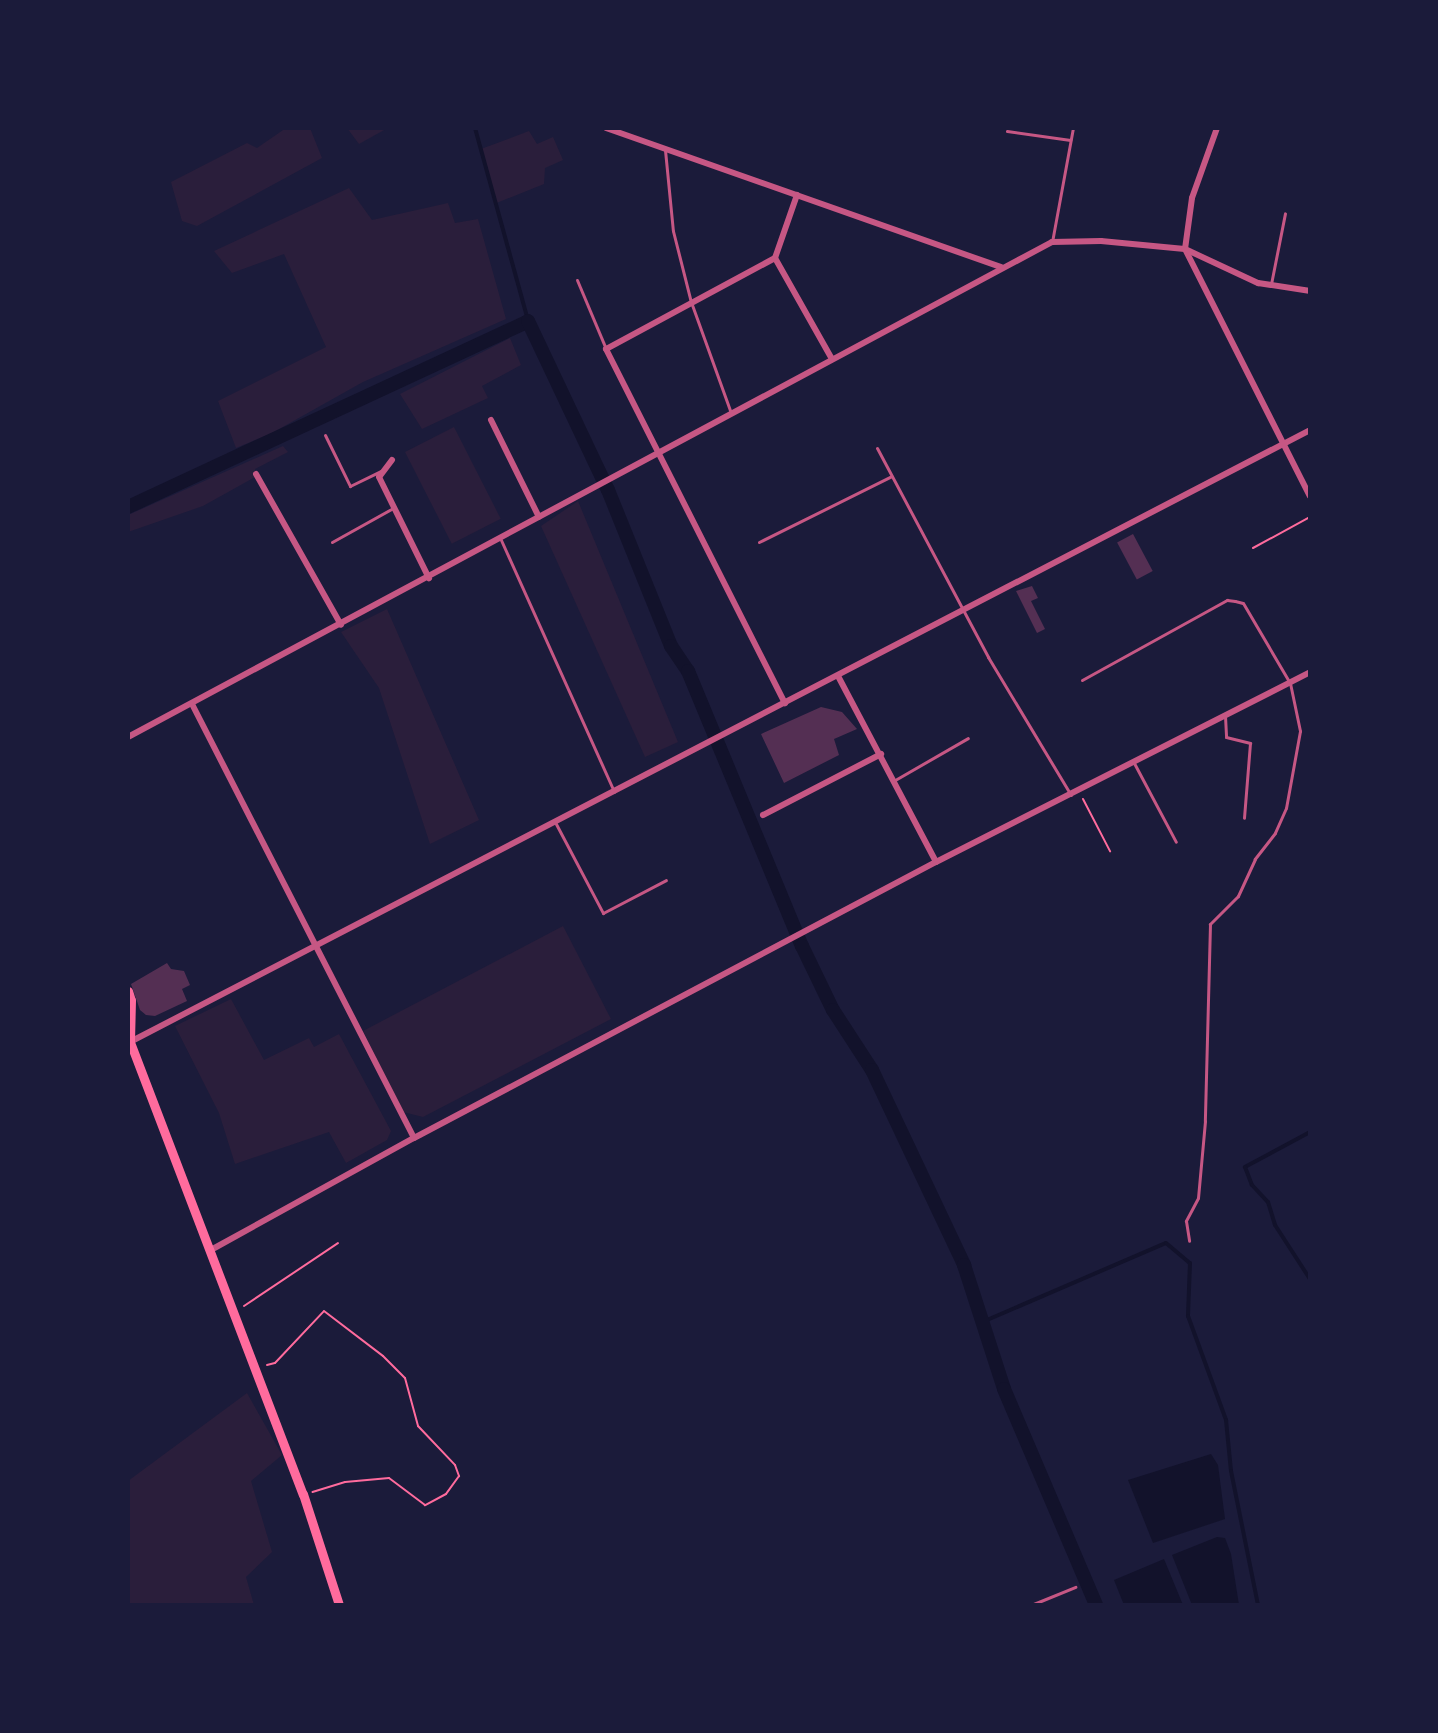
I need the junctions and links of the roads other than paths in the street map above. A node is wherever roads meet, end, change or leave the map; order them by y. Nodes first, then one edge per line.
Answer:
1 (606, 128) edge
2 (1073, 128) edge
3 (1217, 128) edge
4 (1007, 131) dead end
5 (1070, 140) junction
6 (665, 150) junction
7 (797, 195) junction
8 (1285, 213) dead end
9 (1052, 242) junction
10 (1185, 249) junction
11 (775, 258) junction
12 (1001, 267) junction
13 (577, 280) dead end
14 (1270, 286) junction
15 (1310, 291) edge
16 (691, 302) junction
17 (606, 349) junction
18 (832, 359) junction
19 (731, 413) junction
20 (491, 420) dead end
21 (1310, 430) edge
22 (325, 435) dead end
23 (1282, 444) junction
24 (877, 448) dead end
25 (659, 454) junction
26 (392, 460) dead end
27 (381, 471) junction
28 (256, 474) dead end
29 (892, 476) junction
30 (1310, 496) edge
31 (393, 508) junction
32 (539, 517) junction
33 (501, 540) junction
34 (332, 542) dead end
35 (759, 542) dead end
36 (429, 578) junction
37 (965, 610) junction
38 (341, 625) junction
39 (1310, 672) edge
40 (838, 676) junction
41 (1082, 680) dead end
42 (1290, 683) junction
43 (785, 703) junction
44 (192, 704) junction
45 (1225, 716) junction
46 (128, 737) edge
47 (968, 738) dead end
48 (881, 754) junction
49 (1134, 763) junction
50 (894, 781) junction
51 (614, 792) junction
52 (1071, 795) junction
53 (763, 815) dead end
54 (1244, 818) dead end
55 (555, 822) junction
56 (1176, 842) dead end
57 (936, 862) junction
58 (666, 880) dead end
59 (315, 945) junction
60 (128, 991) edge
61 (129, 1042) edge
62 (414, 1138) junction
63 (1189, 1241) dead end
64 (209, 1251) junction
65 (1075, 1587) dead end
66 (339, 1605) edge
67 (1031, 1605) edge

1 - 6 street
2 - 5 lane
3 - 10 street
4 - 5 lane
5 - 9 lane
6 - 7 street
6 - 16 lane
7 - 11 street
7 - 12 street
8 - 14 lane
9 - 10 street
9 - 12 street
10 - 14 street
10 - 23 street
11 - 16 street
11 - 18 street
12 - 18 street
13 - 17 lane
14 - 15 street
16 - 17 street
16 - 19 lane
17 - 25 street
18 - 19 street
19 - 25 street
20 - 32 street
21 - 23 street
22 - 27 lane
23 - 30 street
23 - 37 street
24 - 29 lane
25 - 32 street
25 - 43 street
26 - 27 street
27 - 31 street
28 - 38 street
29 - 35 lane
29 - 37 lane
31 - 34 lane
31 - 36 street
32 - 33 street
33 - 36 street
33 - 51 lane
36 - 38 street
37 - 40 street
37 - 52 lane
38 - 44 street
39 - 42 street
40 - 43 street
40 - 48 street
41 - 42 lane
42 - 45 street
42 - 63 lane
43 - 51 street
44 - 46 street
44 - 59 street
45 - 49 street
45 - 54 lane
47 - 50 lane
48 - 50 street
48 - 53 street
49 - 52 street
49 - 56 lane
50 - 57 street
51 - 55 street
52 - 57 street
55 - 58 lane
55 - 59 street
57 - 62 street
59 - 61 street
59 - 62 street
60 - 61 main road
61 - 64 main road
62 - 64 street
64 - 66 main road
65 - 67 lane

